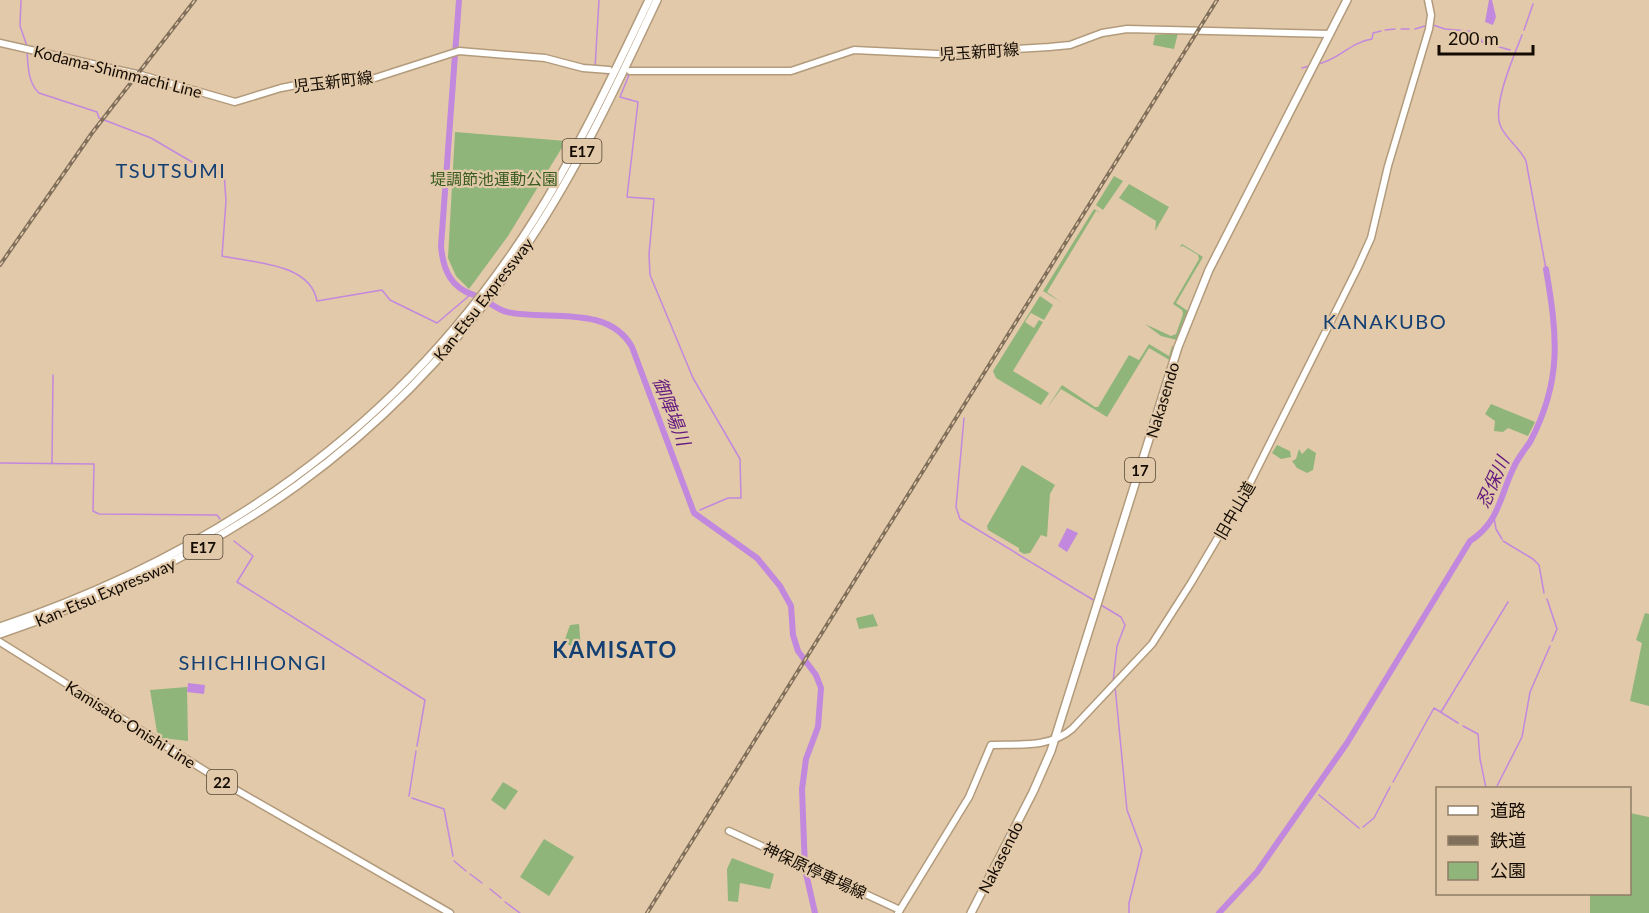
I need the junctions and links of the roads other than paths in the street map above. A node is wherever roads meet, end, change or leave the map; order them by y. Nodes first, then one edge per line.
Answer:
1 (649, 0) edge
2 (657, 0) edge
3 (1347, 0) edge
4 (1428, 0) edge
5 (1330, 34) junction
6 (0, 43) edge
7 (609, 70) dead end
8 (630, 71) dead end
9 (488, 293) junction
10 (379, 413) junction
11 (0, 627) edge
12 (0, 634) edge
13 (0, 642) edge
14 (1056, 739) junction
15 (729, 831) dead end
16 (899, 912) edge
17 (450, 913) edge
18 (971, 913) edge

1 - 9 highway, Kan-Etsu Expressway / E17
2 - 9 highway, Kan-Etsu Expressway / E17
3 - 5 highway, Nakasendo / 17
4 - 14 main road, 旧中山道
5 - 8 main road, 児玉新町線
5 - 14 highway, Nakasendo / 17
6 - 7 main road, Kodama-Shimmachi Line
9 - 10 highway, Kan-Etsu Expressway / E17
10 - 11 highway, Kan-Etsu Expressway / E17
10 - 12 highway, Kan-Etsu Expressway / E17
13 - 17 main road, Kamisato-Onishi Line / 22
14 - 16 main road, 旧中山道
14 - 18 highway, Nakasendo / 17
15 - 16 main road, 神保原停車場線

